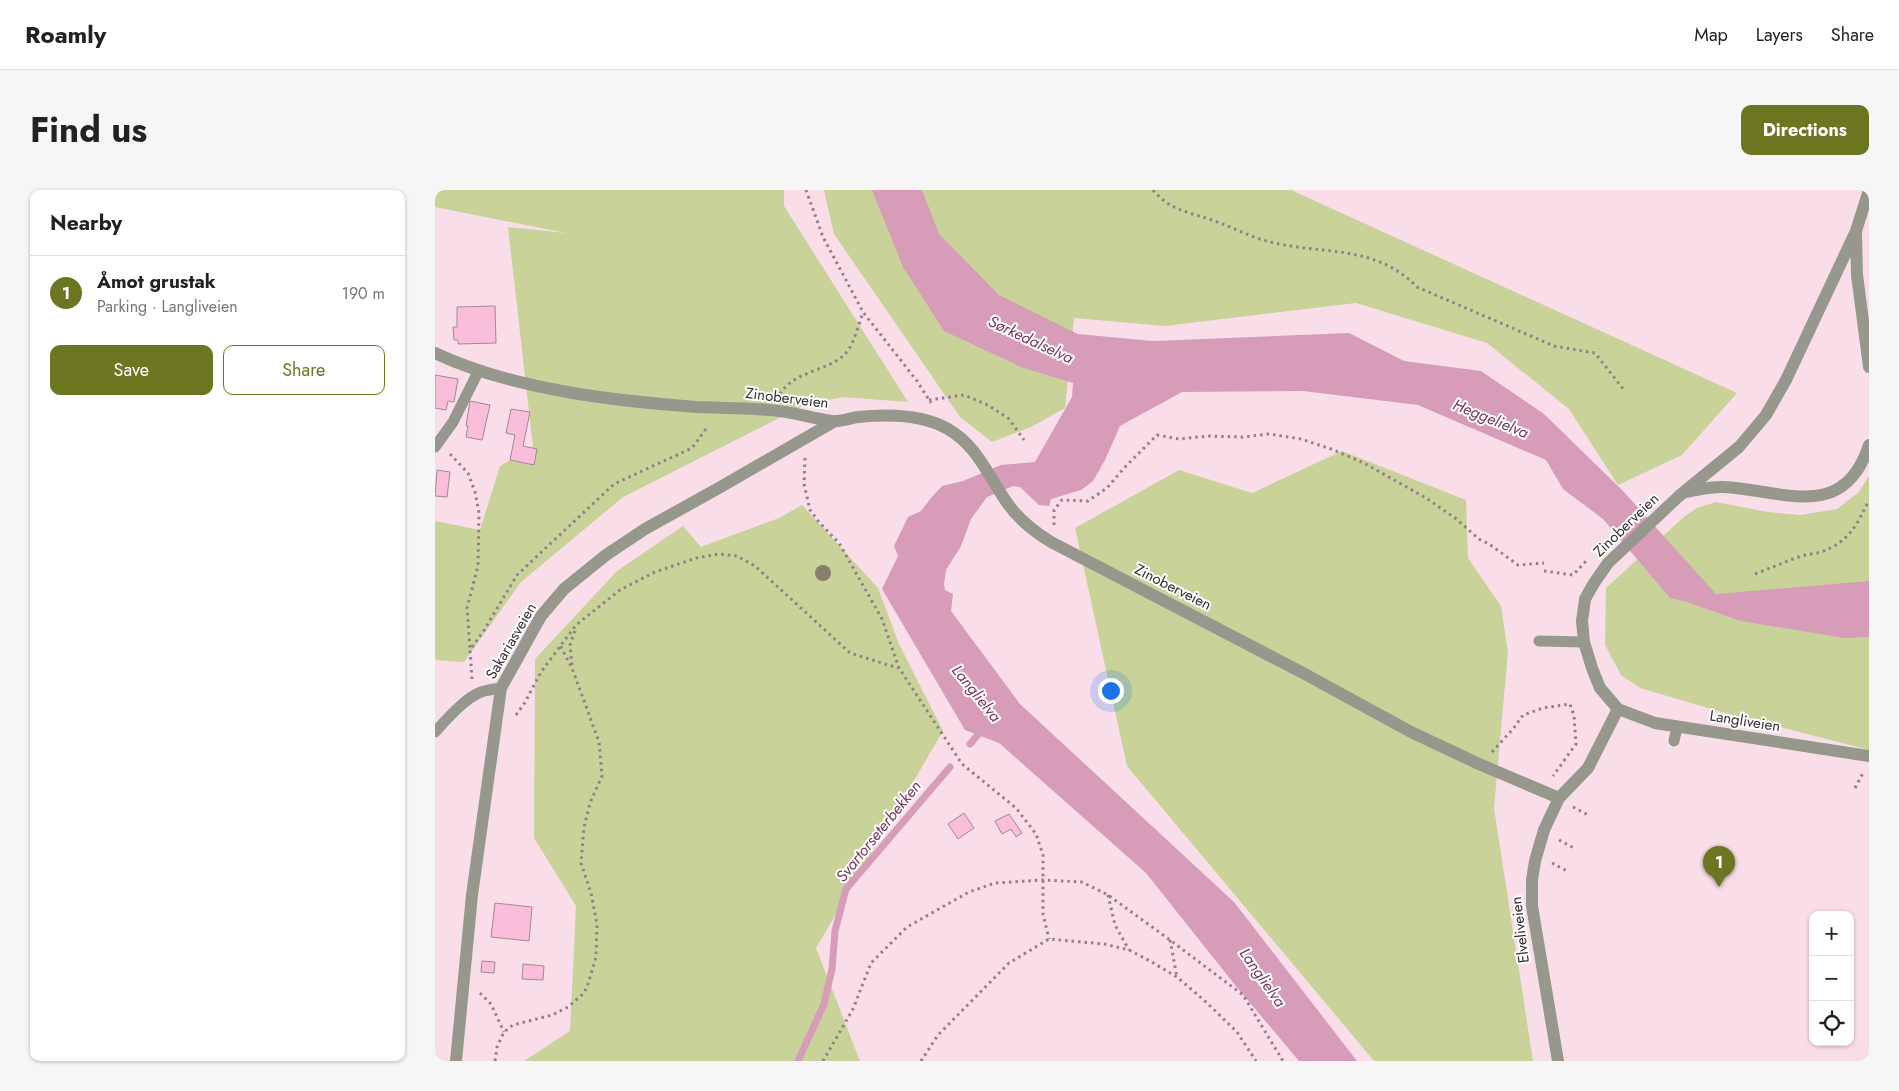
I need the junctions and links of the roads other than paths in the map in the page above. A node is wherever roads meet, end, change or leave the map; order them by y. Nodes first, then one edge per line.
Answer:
1 (1869, 190) edge
2 (1857, 231) junction
3 (435, 353) edge
4 (1869, 367) edge
5 (479, 370) junction
6 (835, 421) junction
7 (437, 445) edge
8 (1869, 445) edge
9 (1682, 494) junction
10 (1539, 641) dead end
11 (1584, 642) junction
12 (501, 688) junction
13 (1618, 709) junction
14 (1677, 727) junction
15 (435, 732) edge
16 (1674, 742) dead end
17 (1869, 756) edge
18 (1559, 798) junction
19 (456, 1061) edge
20 (1558, 1061) edge

1 - 2 street, Zinoberveien
2 - 4 street, Zinoberveien
2 - 9 street, Zinoberveien
3 - 5 street, Zinoberveien
5 - 6 street, Zinoberveien
5 - 7 lane
6 - 12 street, Sakariasveien
6 - 18 street, Zinoberveien
8 - 9 street
9 - 11 street, Zinoberveien
10 - 11 lane
11 - 13 street, Zinoberveien
12 - 15 lane
12 - 19 street, Sakariasveien
13 - 14 street, Langliveien
13 - 18 street
14 - 16 lane
14 - 17 street, Langliveien
18 - 20 street, Elveliveien

